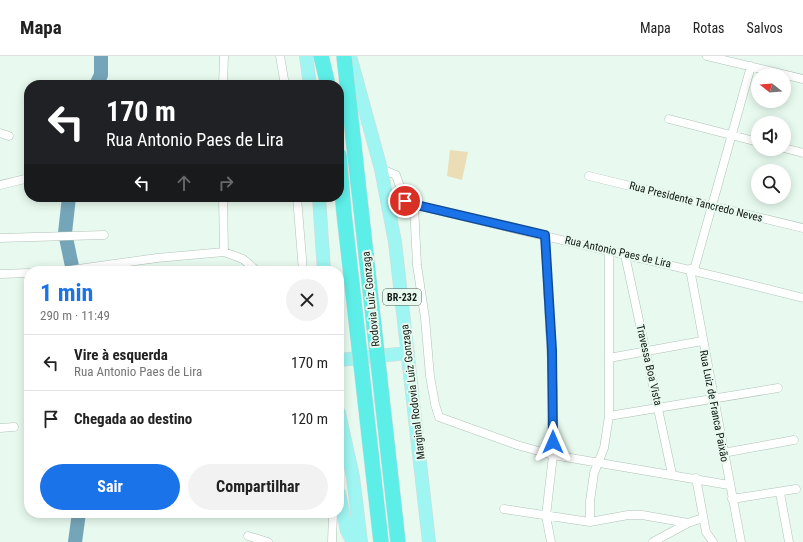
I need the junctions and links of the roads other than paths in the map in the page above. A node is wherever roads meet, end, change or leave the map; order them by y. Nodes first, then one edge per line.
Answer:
1 (224, 56) edge
2 (280, 56) edge
3 (306, 56) edge
4 (321, 56) edge
5 (344, 56) edge
6 (350, 56) edge
7 (706, 56) edge
8 (751, 66) junction
9 (803, 79) edge
10 (223, 80) edge
11 (284, 80) edge
12 (309, 80) edge
13 (327, 80) edge
14 (669, 119) dead end
15 (0, 133) edge
16 (9, 136) dead end
17 (732, 136) junction
18 (751, 140) edge
19 (791, 150) edge
20 (803, 153) edge
21 (381, 169) junction
22 (589, 176) dead end
23 (24, 179) edge
24 (0, 185) edge
25 (223, 202) edge
26 (297, 202) edge
27 (319, 202) edge
28 (343, 202) edge
29 (414, 205) junction
30 (712, 206) junction
31 (803, 228) edge
32 (104, 235) dead end
33 (545, 235) junction
34 (0, 238) edge
35 (224, 252) junction
36 (609, 252) junction
37 (625, 255) junction
38 (99, 266) edge
39 (251, 266) edge
40 (303, 266) edge
41 (324, 266) edge
42 (692, 269) junction
43 (24, 273) edge
44 (0, 274) edge
45 (803, 298) edge
46 (702, 341) junction
47 (645, 351) junction
48 (408, 353) junction
49 (609, 358) junction
50 (344, 359) edge
51 (778, 388) dead end
52 (713, 398) junction
53 (658, 407) junction
54 (609, 416) junction
55 (14, 427) dead end
56 (0, 428) edge
57 (344, 437) edge
58 (794, 440) dead end
59 (723, 453) junction
60 (553, 455) junction
61 (597, 462) junction
62 (672, 474) junction
63 (696, 478) junction
64 (729, 485) junction
65 (796, 489) dead end
66 (780, 492) junction
67 (732, 499) junction
68 (504, 509) dead end
69 (546, 516) junction
70 (344, 517) edge
71 (333, 518) edge
72 (703, 518) junction
73 (590, 522) junction
74 (688, 523) junction
75 (248, 536) dead end
76 (268, 542) edge
77 (332, 542) edge
78 (353, 542) edge
79 (361, 542) edge
80 (381, 542) edge
81 (398, 542) edge
82 (429, 542) edge
83 (551, 542) edge
84 (653, 542) edge
85 (713, 542) edge
86 (741, 542) edge
87 (789, 542) edge

1 - 10 street
2 - 11 street
3 - 12 main road
4 - 13 highway
5 - 81 highway, Rodovia Luiz Gonzaga / BR-232, bridge
6 - 21 main road, Marginal Rodovia Luiz Gonzaga / BR-232
7 - 8 street
8 - 9 street
8 - 17 street, Rua Luiz de Franca Paixão
14 - 17 street
15 - 16 street
17 - 18 street
17 - 30 street, Rua Luiz de Franca Paixão
19 - 20 street
21 - 29 street
21 - 48 main road, Marginal Rodovia Luiz Gonzaga / BR-232
22 - 30 street, Rua Presidente Tancredo Neves
23 - 24 street
25 - 35 street
26 - 40 street
27 - 41 main road
28 - 80 highway, Rodovia Luiz Gonzaga, bridge
29 - 33 street, Rua Antonio Paes de Lira
29 - 60 street
30 - 31 street, Rua Presidente Tancredo Neves
30 - 42 street, Rua Luiz de Franca Paixão
32 - 34 street
33 - 36 street, Rua Antonio Paes de Lira
33 - 60 street
35 - 38 street
35 - 39 street
36 - 37 street, Rua Antonio Paes de Lira
36 - 49 street
37 - 42 street, Rua Antonio Paes de Lira
37 - 47 street, Travessa Boa Vista
42 - 45 street, Rua Antonio Paes de Lira
42 - 46 street, Rua Luiz de Franca Paixão
43 - 44 street
46 - 47 street
46 - 52 street, Rua Luiz de Franca Paixão
47 - 49 street
47 - 53 street, Travessa Boa Vista
48 - 50 main road
48 - 82 main road, Marginal Rodovia Luiz Gonzaga / BR-232
49 - 54 street
51 - 52 street
52 - 53 street
52 - 59 street, Rua Luiz de Franca Paixão
53 - 54 street
53 - 62 street, Travessa Boa Vista
54 - 61 street
55 - 56 street
57 - 79 main road
58 - 59 street
59 - 64 street, Rua Luiz de Franca Paixão
60 - 61 street
60 - 69 street
61 - 62 street
61 - 73 street
62 - 63 street
63 - 64 street
63 - 72 street
64 - 67 street, Rua Luiz de Franca Paixão
65 - 66 street
66 - 67 street
66 - 87 street
67 - 86 street, Rua Luiz de Franca Paixão
68 - 69 street
69 - 73 street
69 - 83 street
70 - 78 main road
71 - 77 street
72 - 74 street
72 - 85 street
73 - 74 street
74 - 84 street
75 - 76 street

